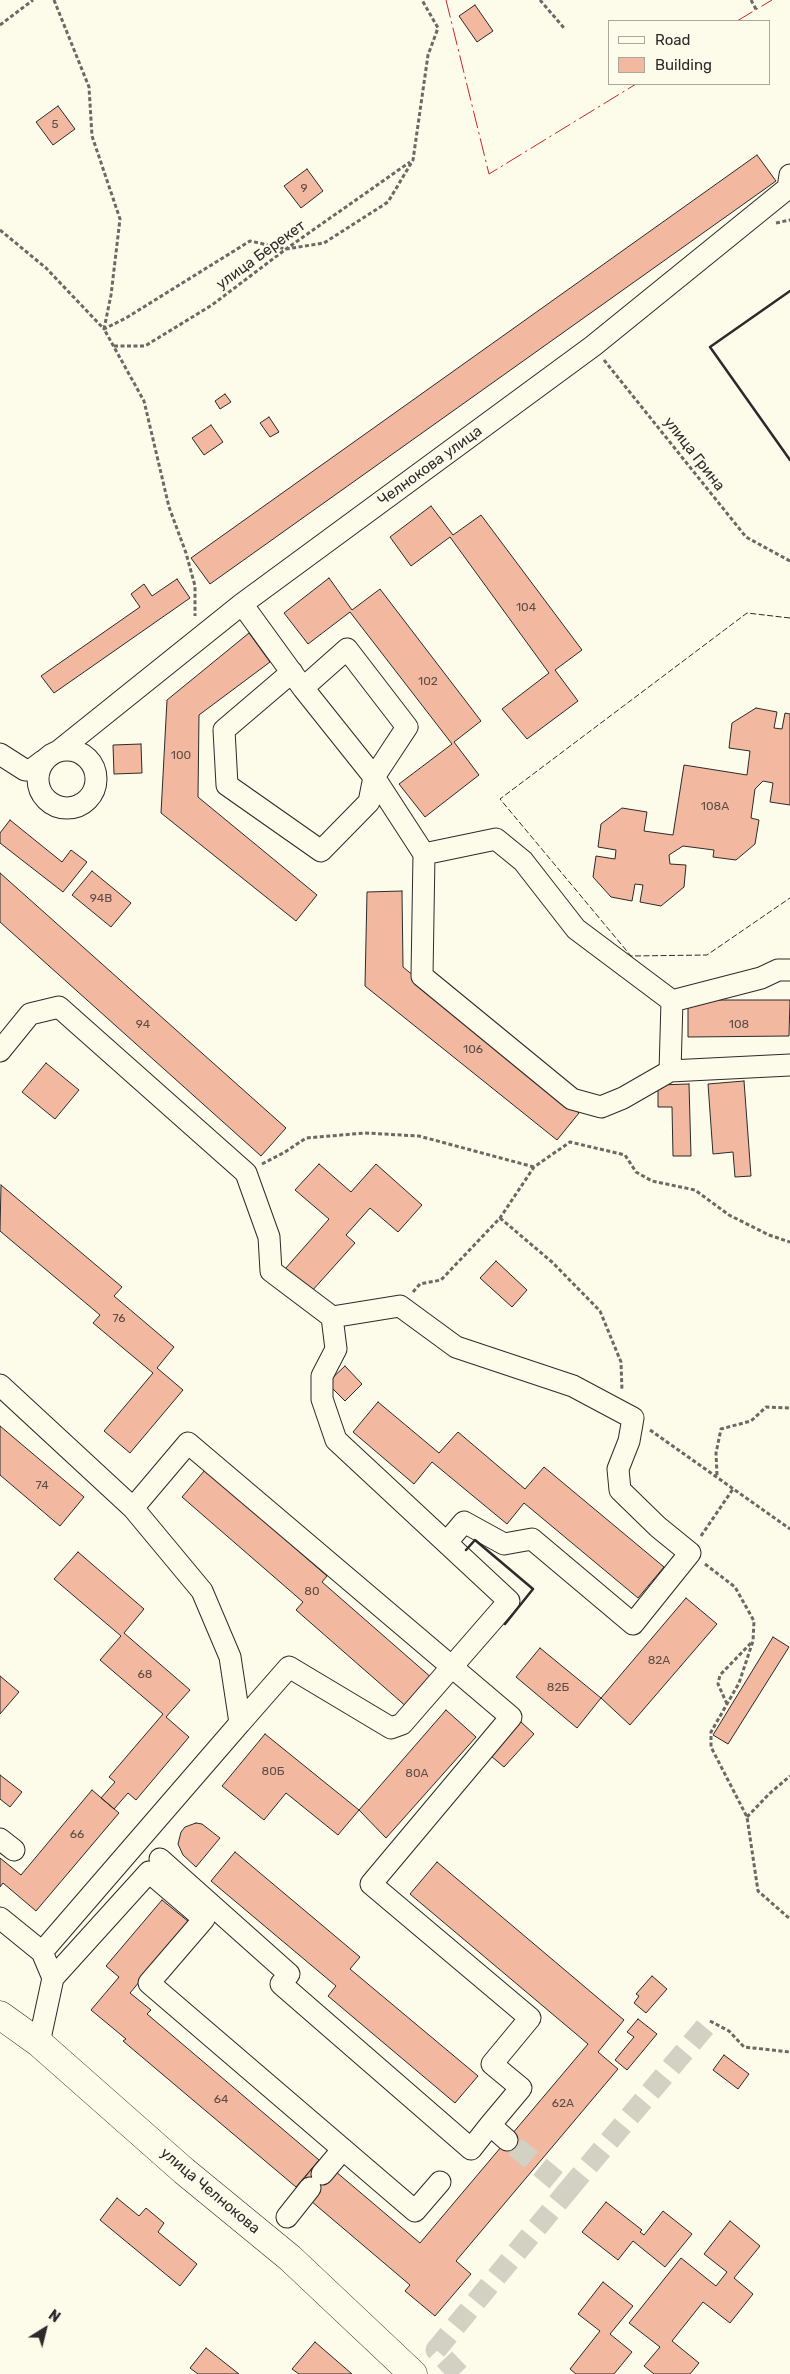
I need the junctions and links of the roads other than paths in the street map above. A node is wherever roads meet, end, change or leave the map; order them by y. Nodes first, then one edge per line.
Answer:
1 (789, 169) edge
2 (242, 604) junction
3 (297, 680) junction
4 (0, 754) edge
5 (374, 777) junction
6 (424, 854) junction
7 (790, 970) edge
8 (672, 1001) junction
9 (0, 1051) edge
10 (790, 1065) edge
11 (670, 1071) junction
12 (332, 1318) junction
13 (0, 1385) edge
14 (133, 1508) junction
15 (447, 1542) junction
16 (453, 1667) junction
17 (240, 1723) junction
18 (139, 1842) junction
19 (155, 1866) junction
20 (0, 1918) edge
21 (42, 1952) junction
22 (52, 1978) junction
23 (0, 2015) edge
24 (39, 2043) junction
25 (490, 2125) junction
26 (508, 2140) tunnel mouth
27 (343, 2149) junction
28 (440, 2182) dead end
29 (287, 2217) dead end
30 (413, 2374) edge

1 - 2 street, Челнокова улица
2 - 3 street
2 - 4 street, Челнокова улица
3 - 5 street
3 - 5 street
3 - 5 street
5 - 6 street
6 - 8 street
6 - 11 street
7 - 8 street
8 - 11 street
9 - 12 street
10 - 11 street
12 - 15 street
12 - 15 street
13 - 14 street
14 - 16 street
14 - 17 street
15 - 16 street
16 - 17 street
16 - 25 street
17 - 18 street
18 - 19 street
18 - 21 street
19 - 22 street
19 - 25 street
19 - 27 street
20 - 21 street
21 - 22 street
22 - 24 street
23 - 24 main road, улица Челнокова
24 - 30 main road, улица Челнокова
25 - 26 street
27 - 28 street
27 - 29 street

